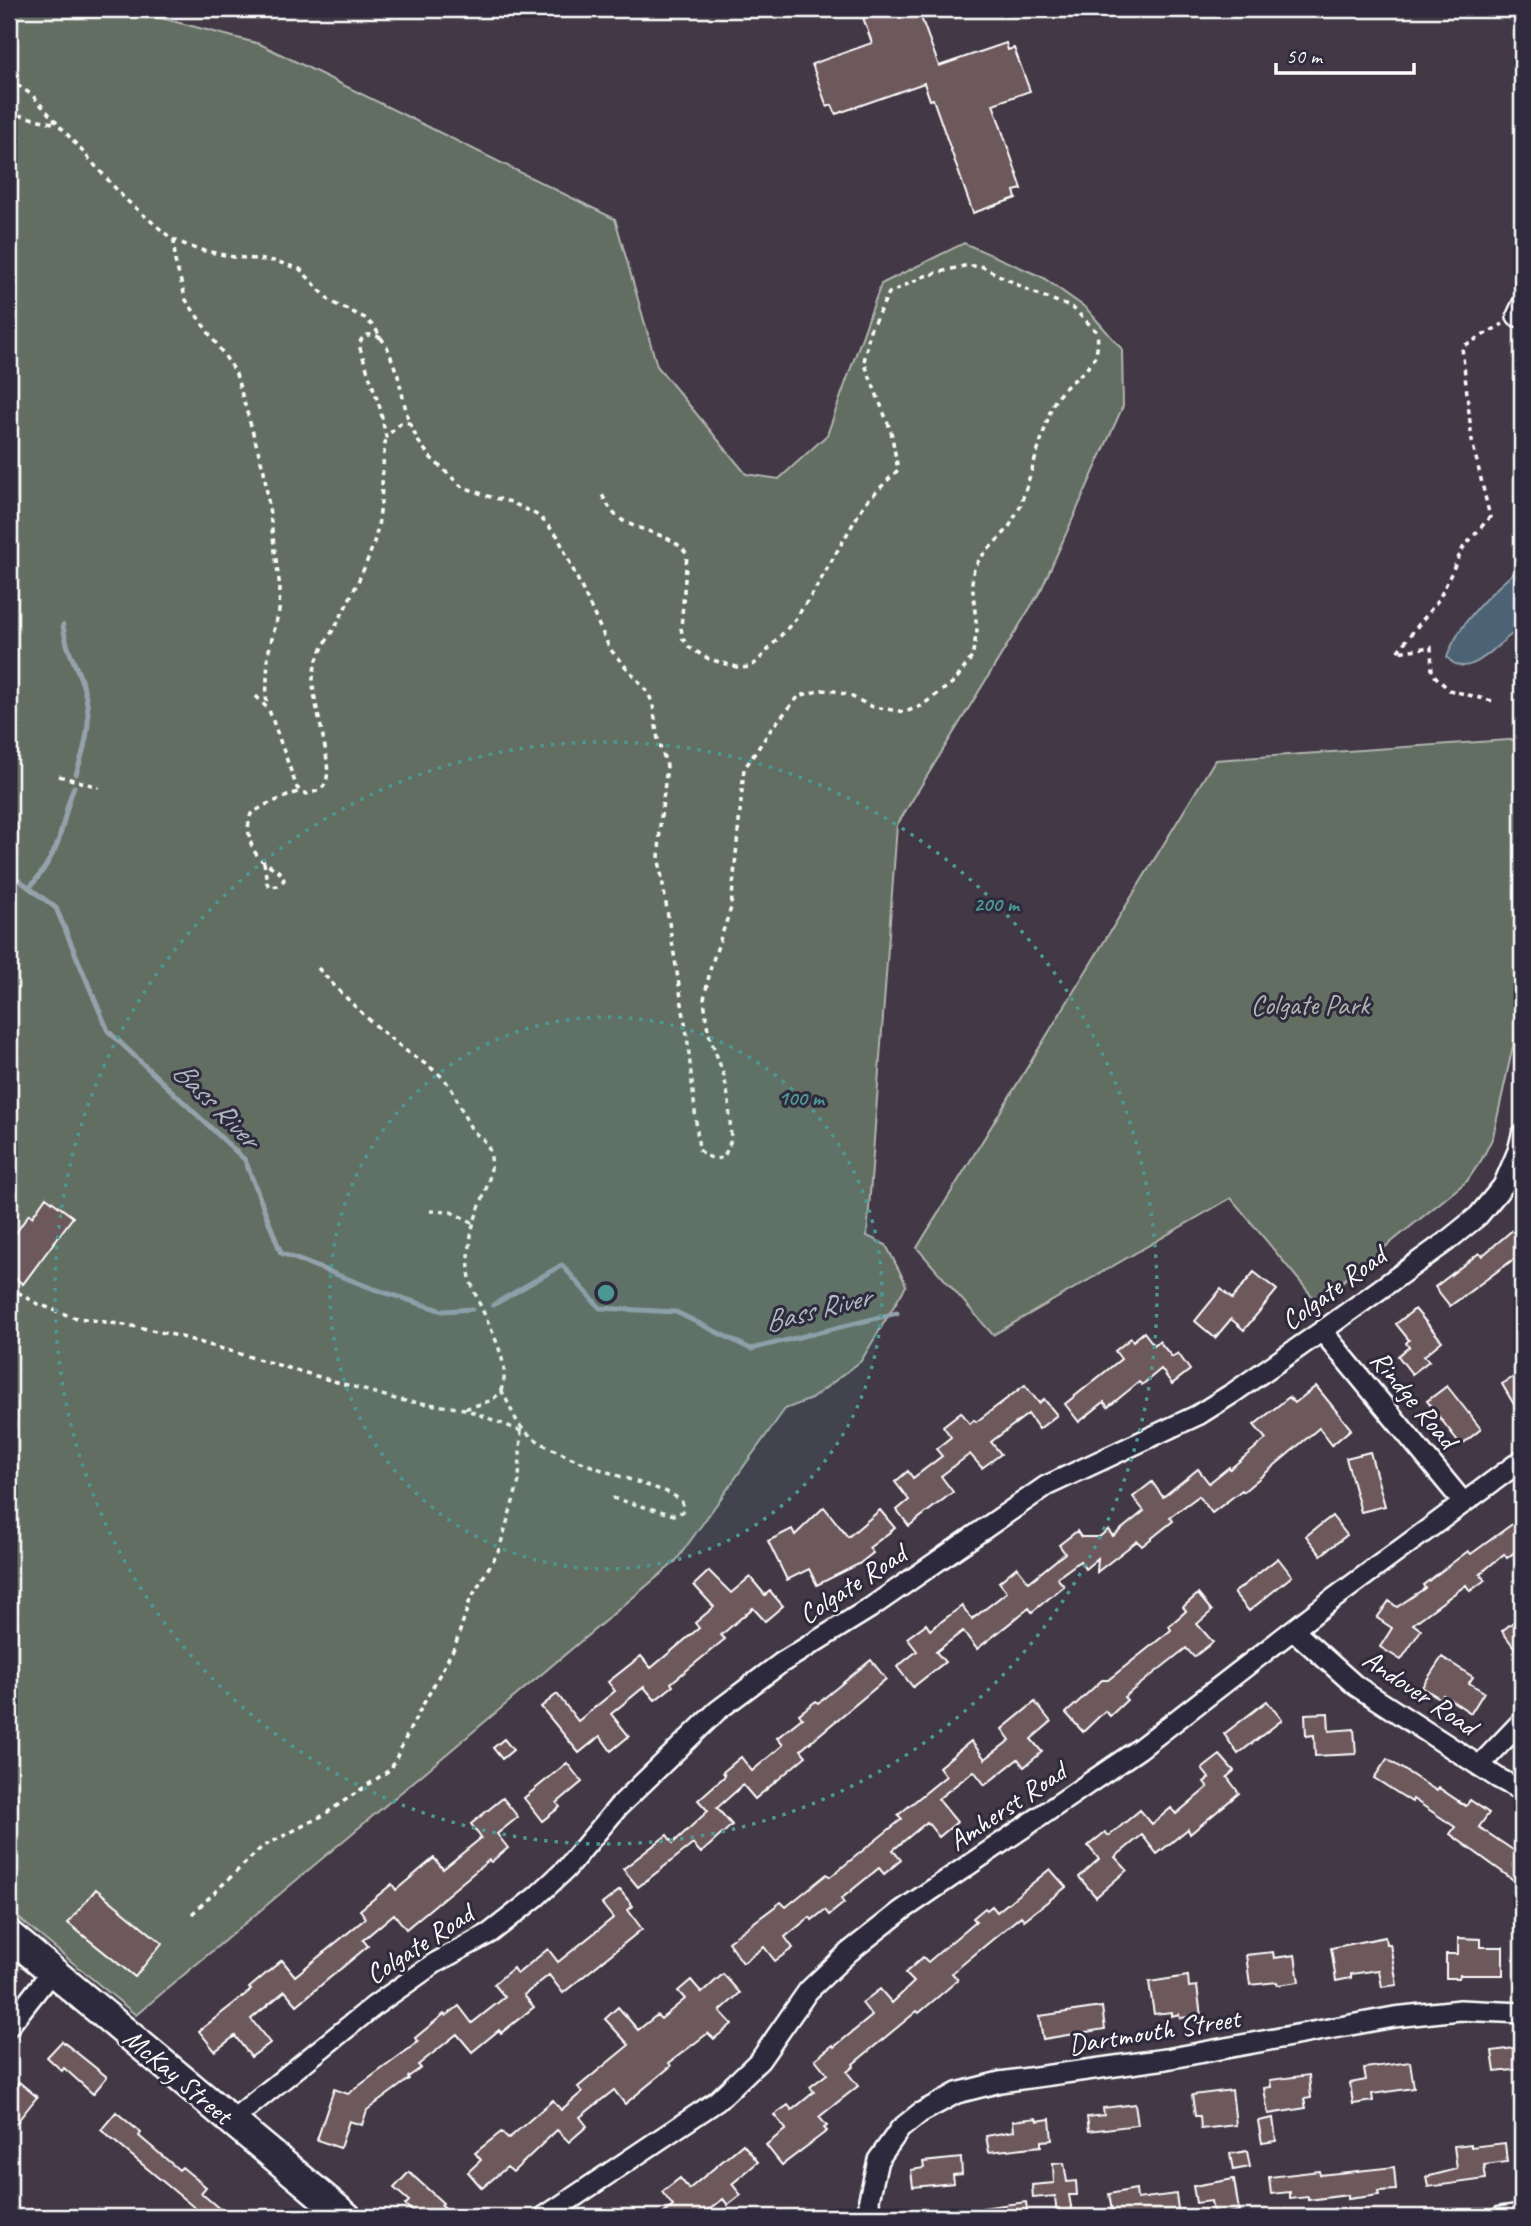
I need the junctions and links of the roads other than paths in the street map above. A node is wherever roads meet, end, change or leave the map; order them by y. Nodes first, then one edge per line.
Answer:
1 (1522, 1135) edge
2 (1322, 1331) junction
3 (1522, 1460) edge
4 (1463, 1502) junction
5 (1293, 1630) junction
6 (1522, 1721) edge
7 (1479, 1766) junction
8 (1522, 1791) edge
9 (9, 1935) edge
10 (52, 1971) junction
11 (1522, 2013) edge
12 (9, 2026) edge
13 (231, 2121) junction
14 (1522, 2214) edge
15 (347, 2217) edge
16 (544, 2217) edge
17 (870, 2217) edge
18 (1501, 2217) edge

1 - 2 street, Colgate Road
2 - 4 street, Rindge Road
2 - 13 street, Colgate Road
3 - 4 street, Amherst Road
4 - 5 street, Amherst Road
5 - 7 street, Andover Road
5 - 16 street, Amherst Road
6 - 7 street
7 - 8 street, Andover Road
9 - 10 main road, McKay Street
10 - 12 street
10 - 13 main road, McKay Street
11 - 17 street, Dartmouth Street
13 - 15 main road, McKay Street
14 - 18 street

